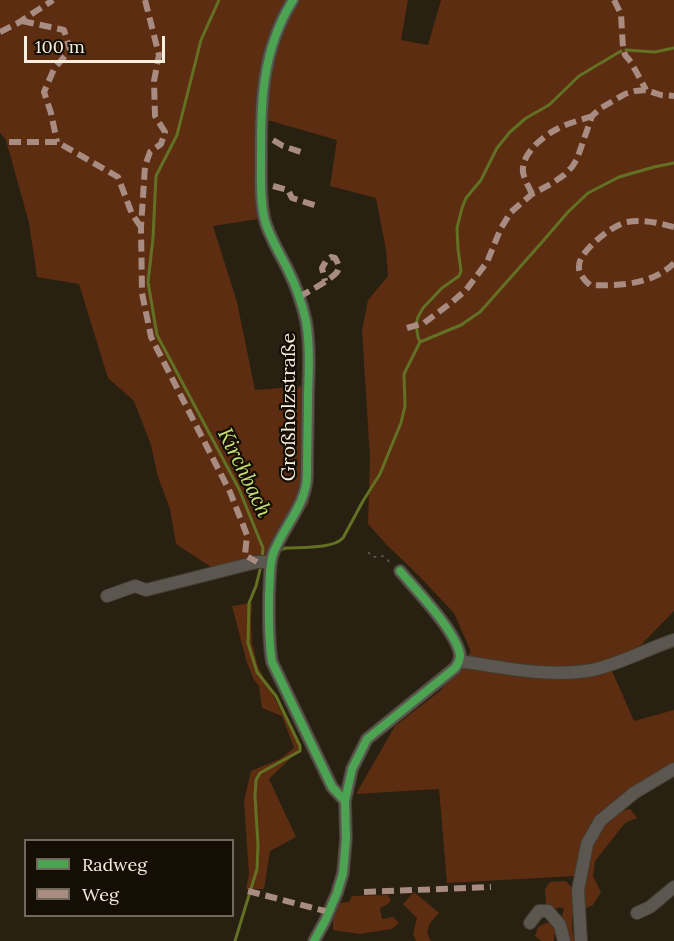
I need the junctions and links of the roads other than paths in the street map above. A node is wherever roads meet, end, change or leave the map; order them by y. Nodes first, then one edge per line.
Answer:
1 (293, 0) edge
2 (271, 562) junction
3 (400, 571) road end
4 (107, 596) dead end
5 (674, 640) edge
6 (459, 661) junction
7 (674, 769) edge
8 (345, 801) junction
9 (674, 887) edge
10 (637, 913) dead end
11 (530, 923) dead end
12 (314, 941) edge
13 (564, 941) edge
14 (581, 941) edge

1 - 2 street, Großholzstraße
2 - 4 street
2 - 8 street, Großholzstraße
3 - 6 street
5 - 6 street
6 - 8 street
7 - 14 street
8 - 12 street
9 - 10 street
11 - 13 street

